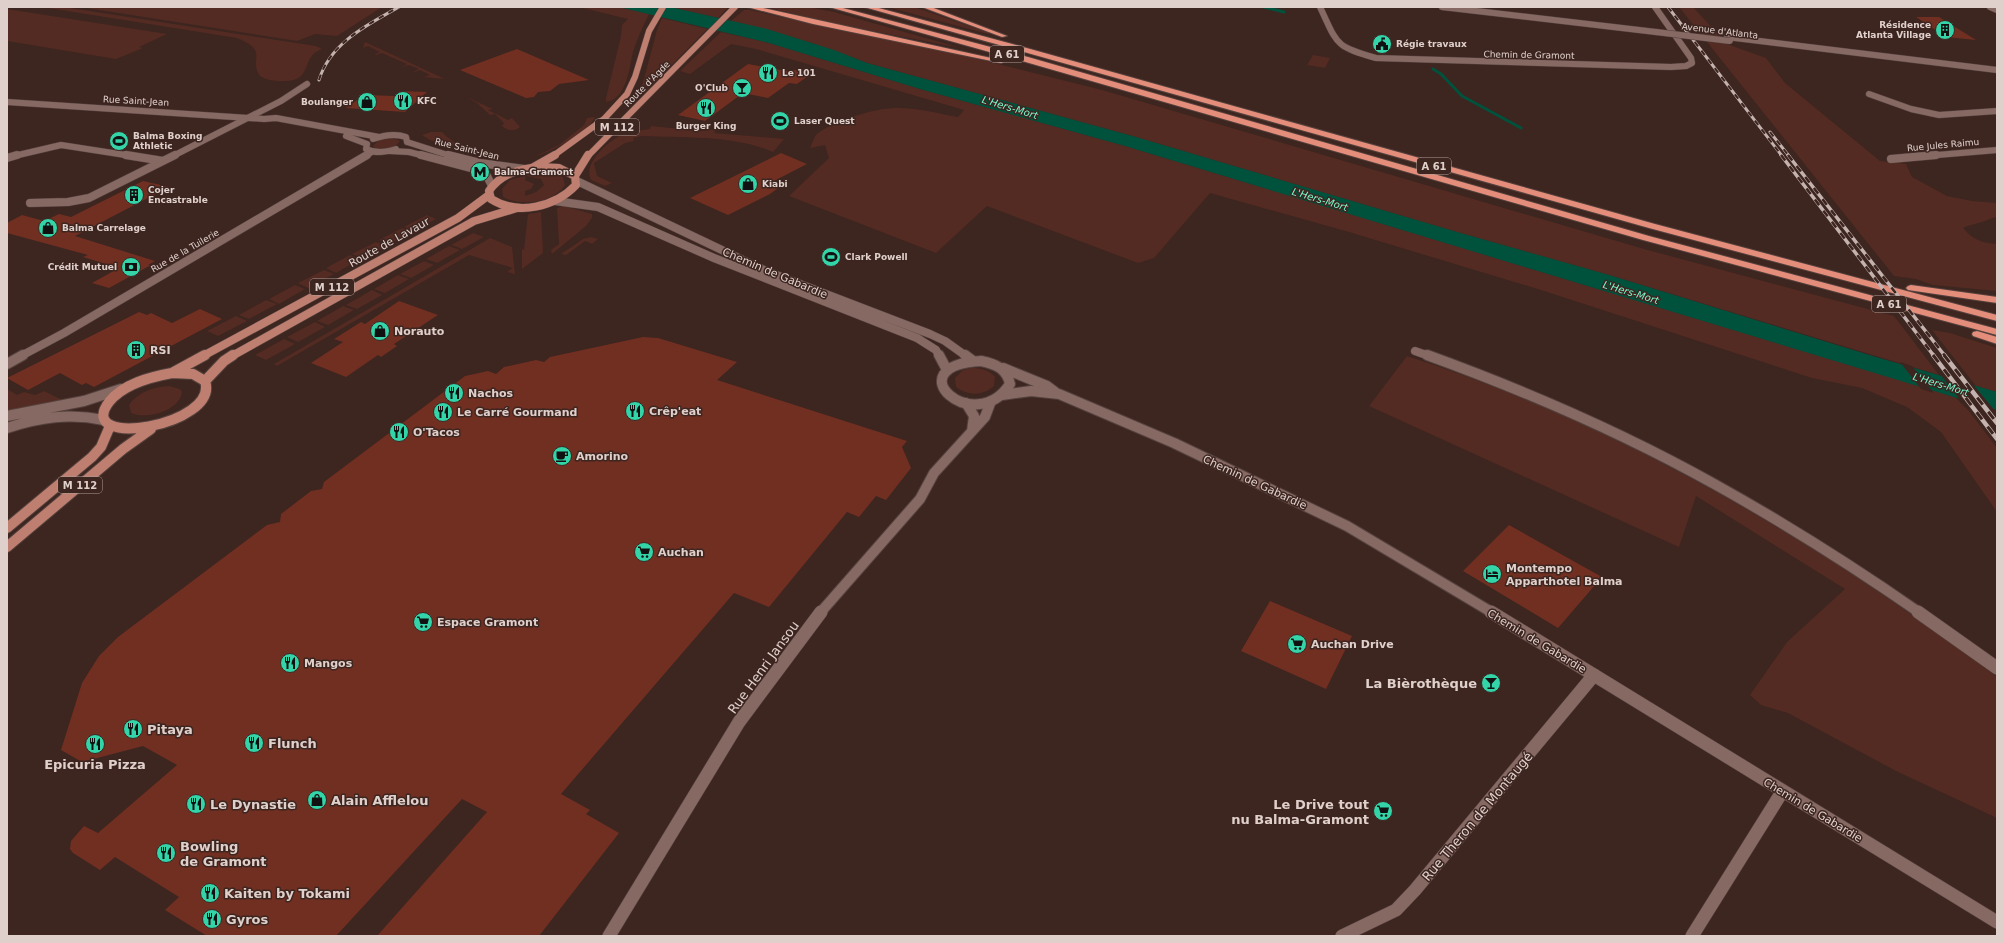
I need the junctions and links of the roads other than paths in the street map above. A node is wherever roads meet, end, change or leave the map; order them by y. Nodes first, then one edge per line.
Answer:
1 (662, 7) edge
2 (750, 7) edge
3 (832, 7) edge
4 (867, 7) edge
5 (925, 7) edge
6 (1442, 7) edge
7 (1468, 7) edge
8 (1655, 7) edge
9 (1990, 7) edge
10 (1323, 8) edge
11 (732, 9) edge
12 (1997, 10) edge
13 (1655, 31) junction
14 (1728, 39) junction
15 (1072, 63) junction
16 (1997, 70) edge
17 (1997, 73) edge
18 (307, 84) dead end
19 (1869, 94) dead end
20 (7, 102) edge
21 (1180, 105) junction
22 (1997, 111) edge
23 (249, 118) junction
24 (264, 119) junction
25 (379, 137) junction
26 (407, 142) junction
27 (367, 144) junction
28 (1997, 150) edge
29 (390, 151) junction
30 (372, 152) junction
31 (7, 158) edge
32 (1891, 159) dead end
33 (163, 161) junction
34 (528, 168) junction
35 (576, 178) junction
36 (492, 186) junction
37 (489, 195) junction
38 (555, 201) junction
39 (30, 203) dead end
40 (517, 208) junction
41 (1798, 266) junction
42 (1782, 275) junction
43 (1997, 300) edge
44 (1997, 318) edge
45 (1997, 332) edge
46 (1997, 341) edge
47 (1415, 351) dead end
48 (973, 361) junction
49 (7, 364) edge
50 (1001, 367) junction
51 (947, 370) junction
52 (172, 373) junction
53 (142, 381) junction
54 (205, 381) junction
55 (1059, 394) junction
56 (1002, 395) junction
57 (991, 401) junction
58 (966, 402) junction
59 (7, 416) edge
60 (107, 423) junction
61 (156, 426) junction
62 (7, 428) edge
63 (969, 436) junction
64 (7, 528) edge
65 (7, 547) edge
66 (1997, 668) edge
67 (1594, 675) junction
68 (1782, 792) junction
69 (1997, 922) edge
70 (608, 936) edge
71 (1342, 936) edge
72 (1692, 936) edge

1 - 34 main road, Route d'Agde / M 112
2 - 21 highway
3 - 21 highway, A 61
4 - 15 highway, A 61
5 - 15 highway
6 - 13 street, Avenue d'Atlanta
7 - 13 street, Avenue d'Atlanta
8 - 10 street, Chemin de Gramont
9 - 12 street
11 - 35 main road, Route d'Agde / M 112
13 - 14 street, Avenue d'Atlanta, bridge
14 - 16 street, Avenue d'Atlanta
14 - 17 street, Avenue d'Atlanta
15 - 41 highway, A 61
18 - 23 street
19 - 22 street
20 - 23 street, Rue Saint-Jean
21 - 42 highway, A 61
23 - 24 street, Rue Saint-Jean
23 - 33 street
24 - 25 street, Rue Saint-Jean
24 - 27 street, Rue Saint-Jean
25 - 26 street, Rue Saint-Jean
25 - 27 street
26 - 29 street
26 - 34 street, Rue Saint-Jean
27 - 30 street
28 - 32 street, Rue Jules Raimu
29 - 30 street, Rue Saint-Jean
29 - 36 street, Rue Saint-Jean
30 - 49 street, Rue de la Tuilerie
31 - 33 street
33 - 39 street
34 - 35 main road
34 - 36 main road
35 - 38 main road, Route d'Agde
35 - 48 street, Chemin de Gabardie
36 - 37 main road
37 - 40 main road
37 - 52 main road, Route de Lavaur / M 112
38 - 40 main road
38 - 51 street, Chemin de Gabardie
40 - 54 main road, Route de Lavaur / M 112
41 - 43 highway
41 - 44 highway
42 - 45 highway, A 61
42 - 46 highway
47 - 66 street
48 - 50 street
48 - 51 street
50 - 55 street, Chemin de Gabardie
50 - 56 street
51 - 58 street
52 - 53 main road
52 - 54 main road
53 - 59 street
53 - 60 main road
54 - 61 main road
55 - 56 street, Chemin de Gabardie
55 - 67 street, Chemin de Gabardie
56 - 57 street
57 - 58 street
57 - 63 street, Rue Henri Jansou
58 - 63 street, Rue Henri Jansou
60 - 61 main road
60 - 62 street
60 - 64 main road, M 112
61 - 65 main road, M 112
63 - 70 street, Rue Henri Jansou
67 - 68 street, Chemin de Gabardie
67 - 71 street, Rue Theron de Montaugé
68 - 69 street, Chemin de Gabardie
68 - 72 street

